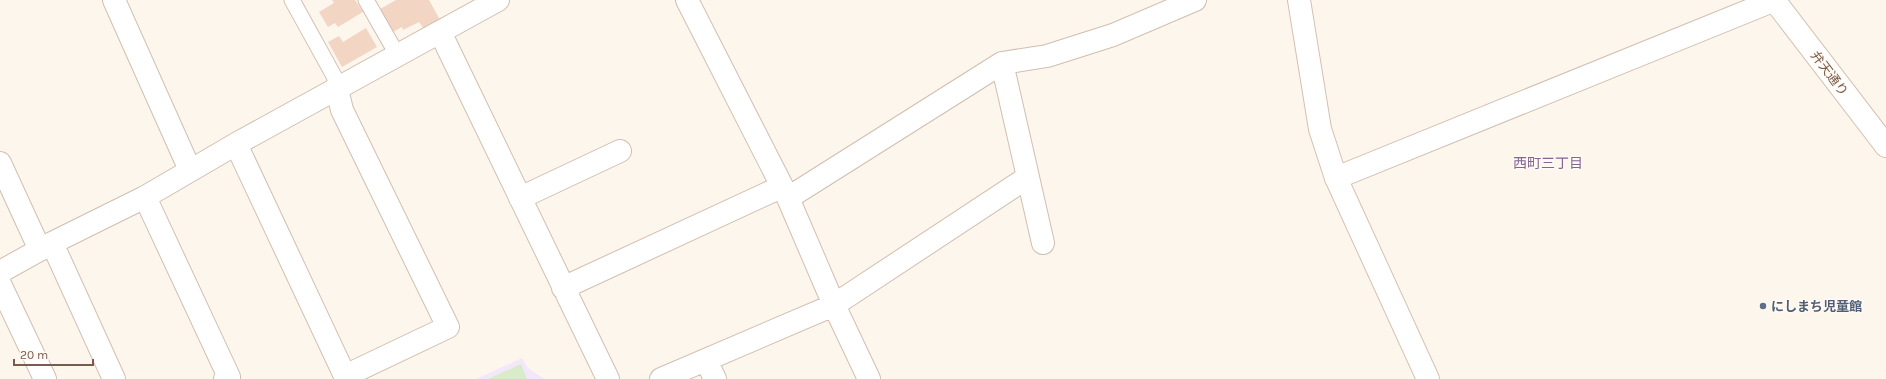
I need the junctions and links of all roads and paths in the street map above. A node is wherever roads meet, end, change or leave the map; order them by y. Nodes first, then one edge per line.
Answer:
1 (114, 0) edge
2 (292, 0) edge
3 (366, 0) edge
4 (498, 0) edge
5 (686, 0) edge
6 (1195, 0) edge
7 (1299, 0) edge
8 (1775, 0) edge
9 (440, 32) junction
10 (398, 56) junction
11 (1002, 63) junction
12 (337, 89) junction
13 (236, 144) junction
14 (1886, 146) edge
15 (620, 151) dead end
16 (0, 163) edge
17 (190, 170) junction
18 (1028, 177) junction
19 (1336, 178) junction
20 (785, 193) junction
21 (145, 197) junction
22 (520, 198) junction
23 (1044, 242) dead end
24 (46, 246) junction
25 (0, 272) edge
26 (0, 284) edge
27 (563, 288) junction
28 (834, 305) junction
29 (706, 360) junction
30 (45, 379) edge
31 (114, 379) edge
32 (225, 379) edge
33 (608, 379) edge
34 (661, 379) edge
35 (715, 379) edge
36 (870, 379) edge
37 (1428, 379) edge

1 - 17 street
2 - 12 lane
3 - 10 lane
4 - 9 street
5 - 20 street
6 - 11 street
7 - 19 street
8 - 14 street, 弁天通り
8 - 19 street
9 - 10 street
9 - 22 street
10 - 12 street
11 - 18 street
11 - 20 street
12 - 13 street
12 - 13 street
13 - 17 street
15 - 22 street
16 - 24 street
17 - 21 street
18 - 23 street
18 - 28 street
19 - 37 street
20 - 27 street
20 - 28 street
21 - 24 street
21 - 32 street
22 - 27 street
24 - 25 street
24 - 31 street
26 - 30 street
27 - 33 street
28 - 29 street
28 - 36 street
29 - 34 street
29 - 35 street

